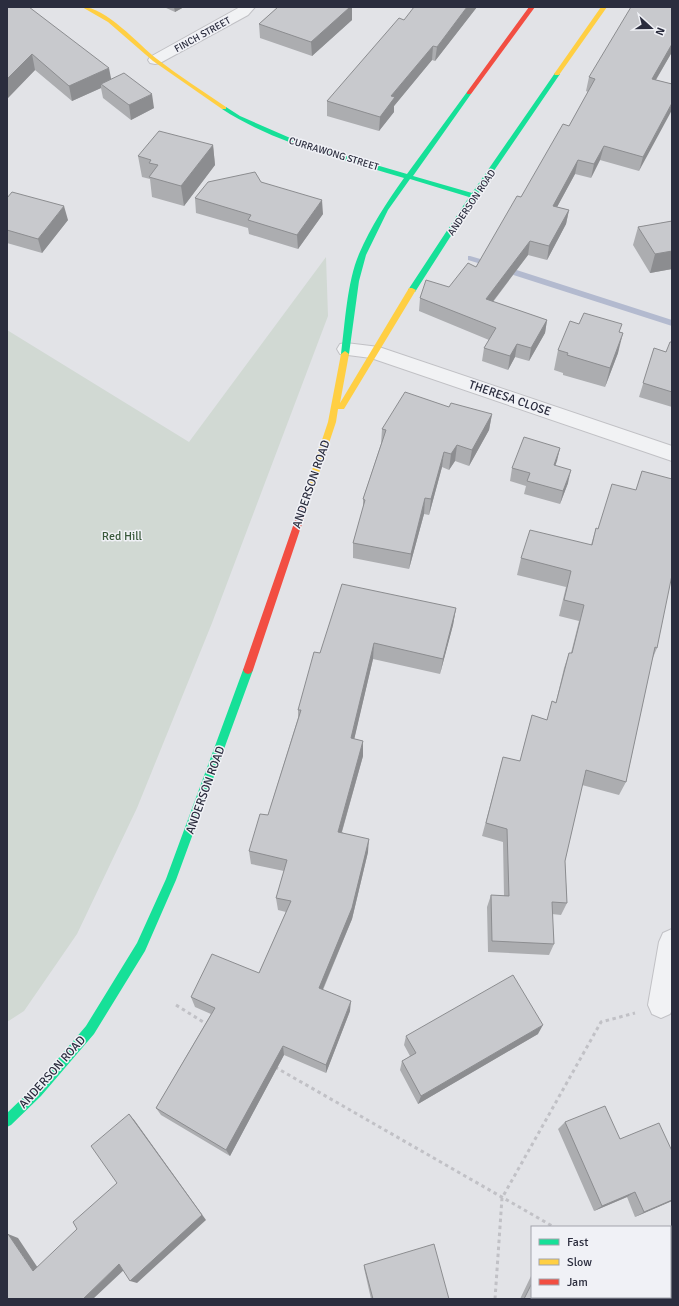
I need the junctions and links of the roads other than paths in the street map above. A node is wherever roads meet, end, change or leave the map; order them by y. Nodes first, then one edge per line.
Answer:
1 (85, 7) edge
2 (248, 7) edge
3 (532, 7) edge
4 (604, 7) edge
5 (155, 60) junction
6 (409, 176) junction
7 (474, 196) junction
8 (346, 349) junction
9 (372, 352) junction
10 (332, 422) junction
11 (672, 454) edge
12 (672, 942) edge
13 (660, 1005) road end
14 (7, 1121) edge

1 - 5 street, CURRAWONG STREET
2 - 5 street, FINCH STREET
3 - 6 street, ANDERSON ROAD
4 - 7 street, ANDERSON ROAD
5 - 6 street, CURRAWONG STREET
6 - 7 street, CURRAWONG STREET
6 - 8 street, ANDERSON ROAD
7 - 9 street, ANDERSON ROAD
8 - 9 street, THERESA CLOSE
8 - 10 street, ANDERSON ROAD
9 - 10 street, ANDERSON ROAD
9 - 11 street, THERESA CLOSE
10 - 14 street, ANDERSON ROAD
12 - 13 street

